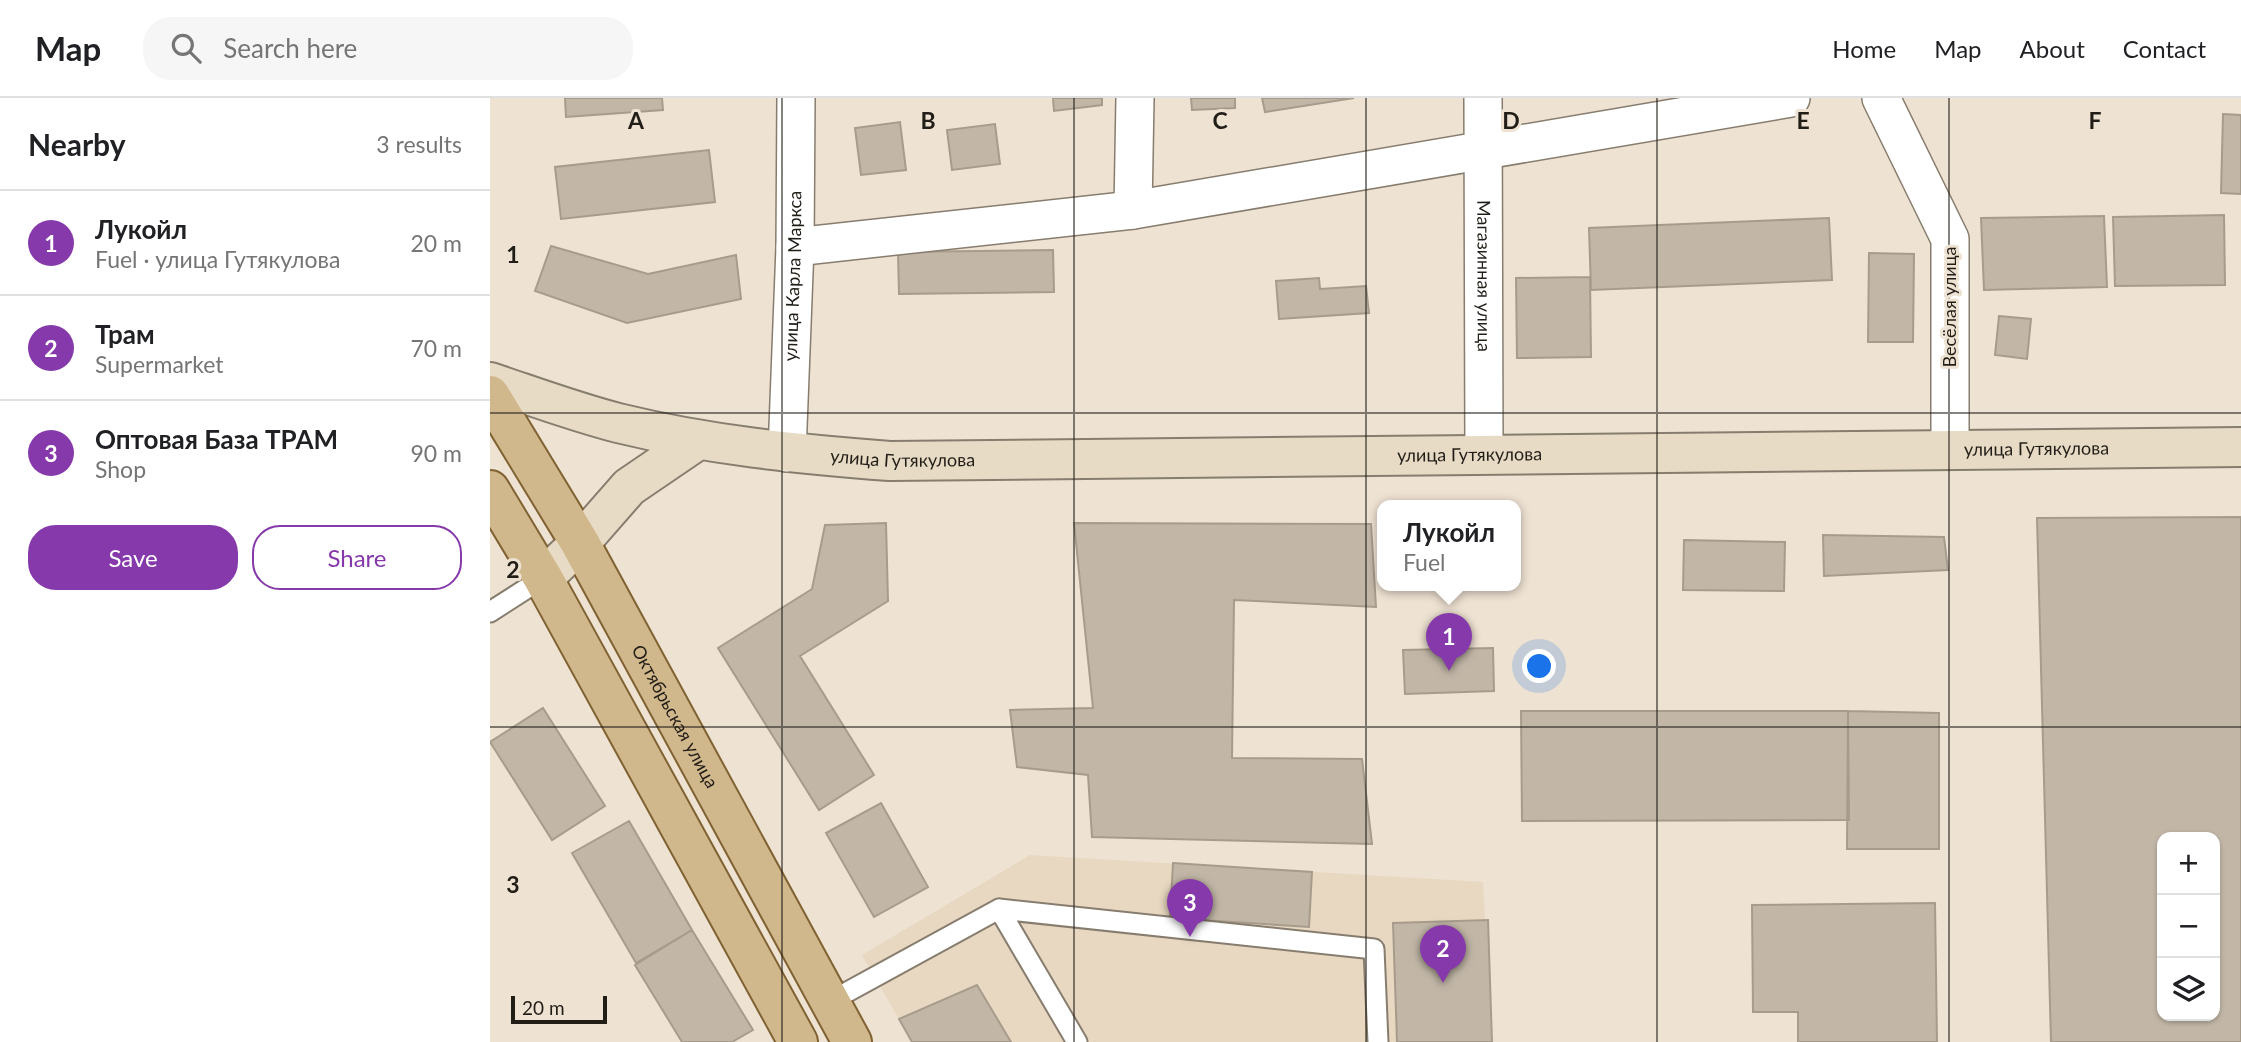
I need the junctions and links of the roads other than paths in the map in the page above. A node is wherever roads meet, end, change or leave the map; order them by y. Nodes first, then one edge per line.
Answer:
1 (796, 98) edge
2 (1135, 98) edge
3 (1483, 98) edge
4 (1791, 98) edge
5 (1881, 98) edge
6 (1483, 150) junction
7 (1133, 210) junction
8 (795, 247) junction
9 (490, 383) edge
10 (490, 395) edge
11 (698, 440) junction
12 (2241, 447) edge
13 (1950, 449) junction
14 (787, 453) junction
15 (1485, 455) junction
16 (490, 490) edge
17 (580, 543) junction
18 (543, 578) junction
19 (490, 612) edge
20 (999, 909) junction
21 (829, 1002) junction
22 (798, 1042) edge
23 (852, 1042) edge
24 (1077, 1042) edge
25 (1378, 1042) edge

1 - 8 street, улица Карла Маркса
2 - 7 street
3 - 6 street, Магазинная улица
4 - 6 street
5 - 13 street, Весёлая улица
6 - 7 street
6 - 15 street, Магазинная улица
7 - 8 street
8 - 14 street, улица Карла Маркса
9 - 11 main road, улица Гутякулова
10 - 17 main road, Октябрьская улица
11 - 14 main road, улица Гутякулова
11 - 17 main road
12 - 13 main road, улица Гутякулова
13 - 15 main road, улица Гутякулова
14 - 15 main road, улица Гутякулова
16 - 18 main road
17 - 18 main road
17 - 21 main road, Октябрьская улица
18 - 19 lane
18 - 22 main road
20 - 21 lane
20 - 24 lane
20 - 25 lane
21 - 23 main road, Октябрьская улица

